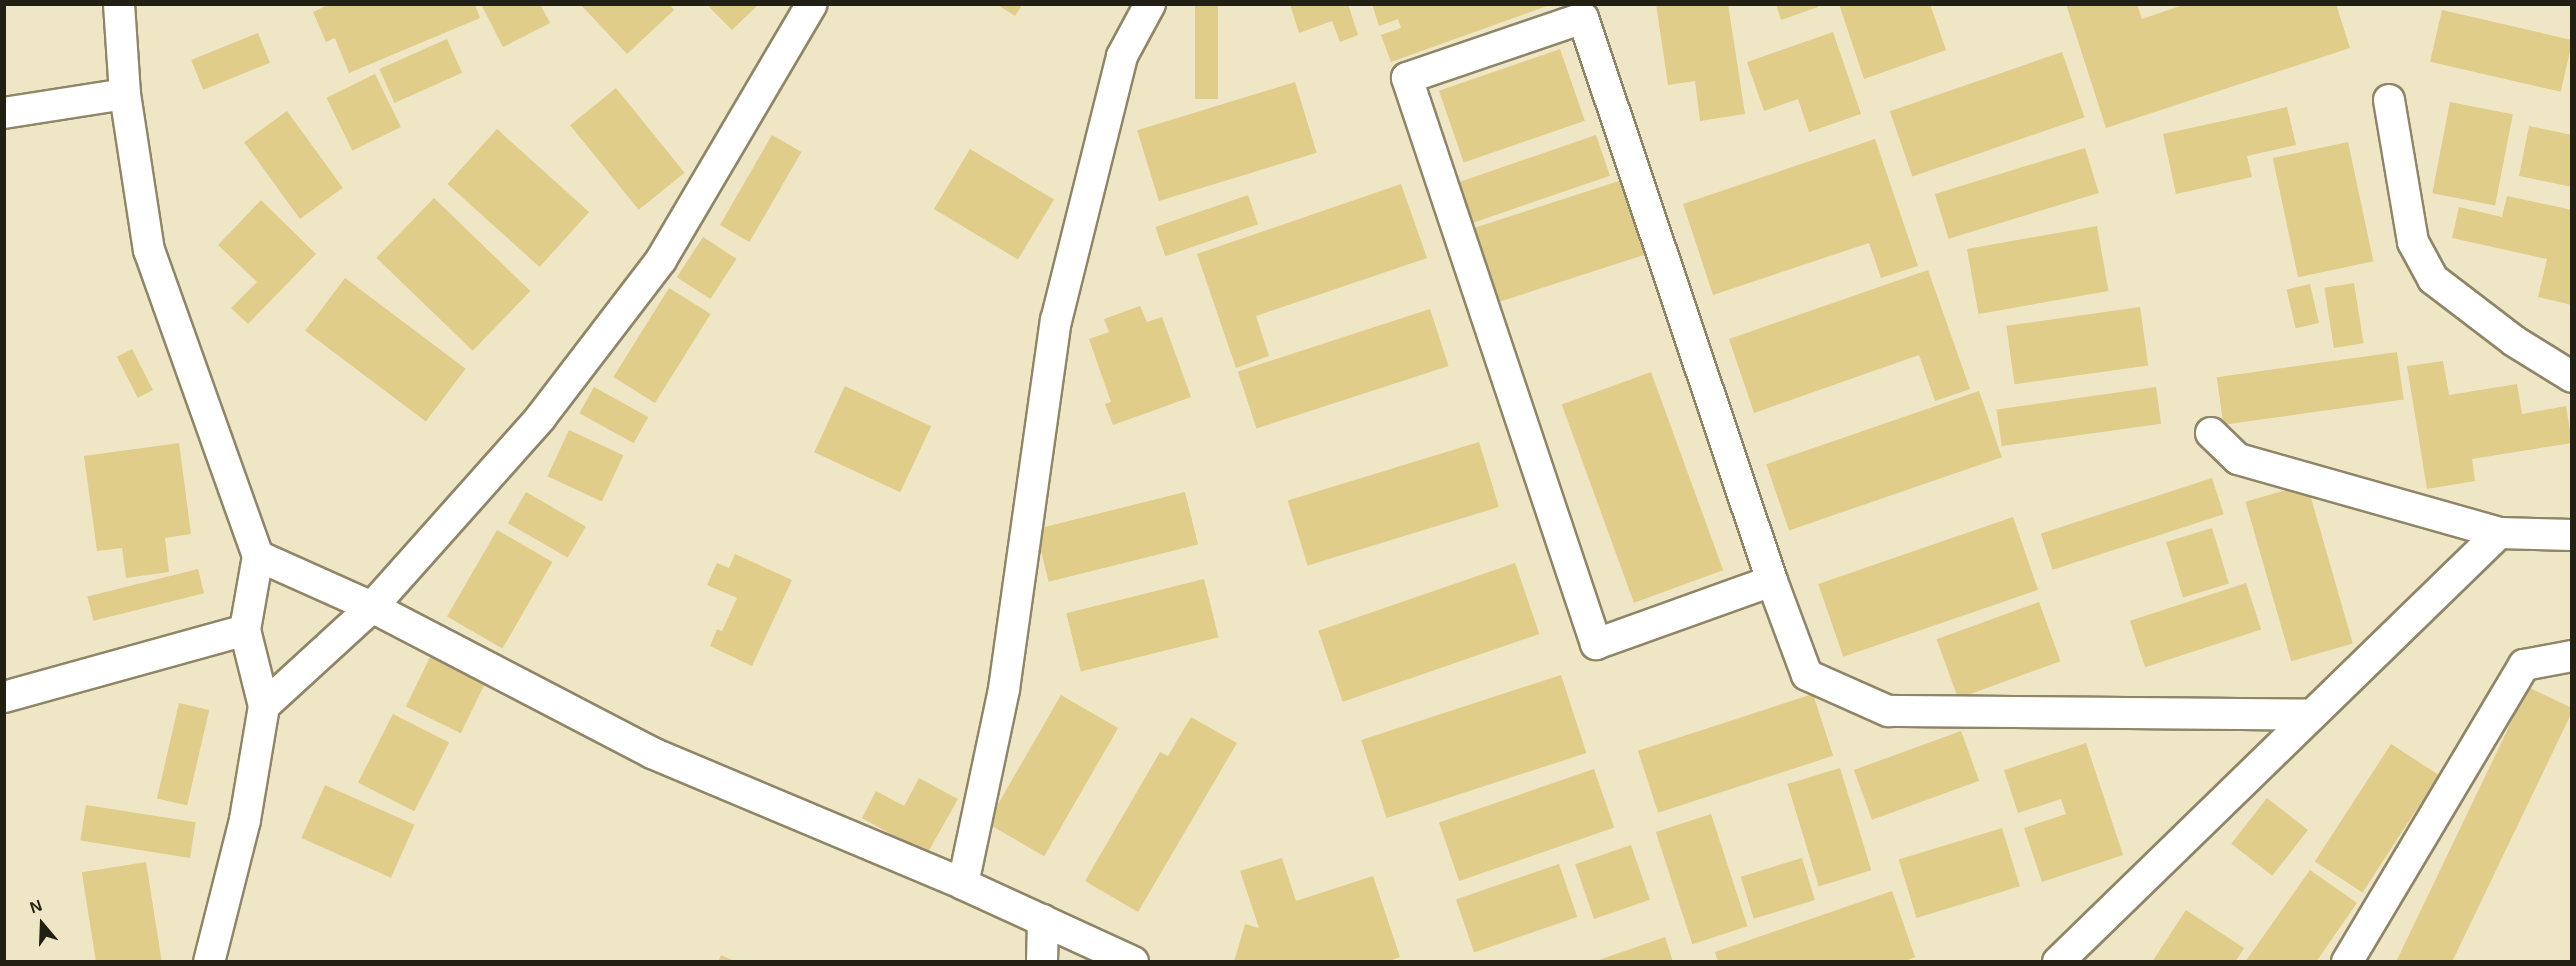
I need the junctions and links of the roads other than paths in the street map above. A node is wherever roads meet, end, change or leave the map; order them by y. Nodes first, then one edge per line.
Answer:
1 (119, 4) edge
2 (813, 4) edge
3 (1150, 4) edge
4 (125, 94) junction
5 (2389, 100) dead end
6 (4, 113) edge
7 (2571, 377) edge
8 (2211, 433) dead end
9 (2499, 533) junction
10 (2571, 535) edge
11 (258, 556) junction
12 (1772, 581) junction
13 (372, 607) junction
14 (245, 630) junction
15 (2571, 656) edge
16 (4, 697) edge
17 (264, 706) junction
18 (2309, 715) junction
19 (963, 884) junction
20 (1043, 920) junction
21 (209, 962) edge
22 (1042, 962) edge
23 (1133, 962) edge
24 (2058, 962) edge
25 (2347, 962) edge

1 - 4 street
2 - 13 street
3 - 19 street
4 - 6 street
4 - 11 street
5 - 7 street
8 - 9 street
9 - 10 street
9 - 18 street
11 - 13 street
11 - 14 street
12 - 12 street
12 - 18 street
13 - 17 street
13 - 19 street
14 - 16 street
14 - 17 street
15 - 25 street
17 - 21 street
18 - 24 street
19 - 20 street
20 - 22 street
20 - 23 street

